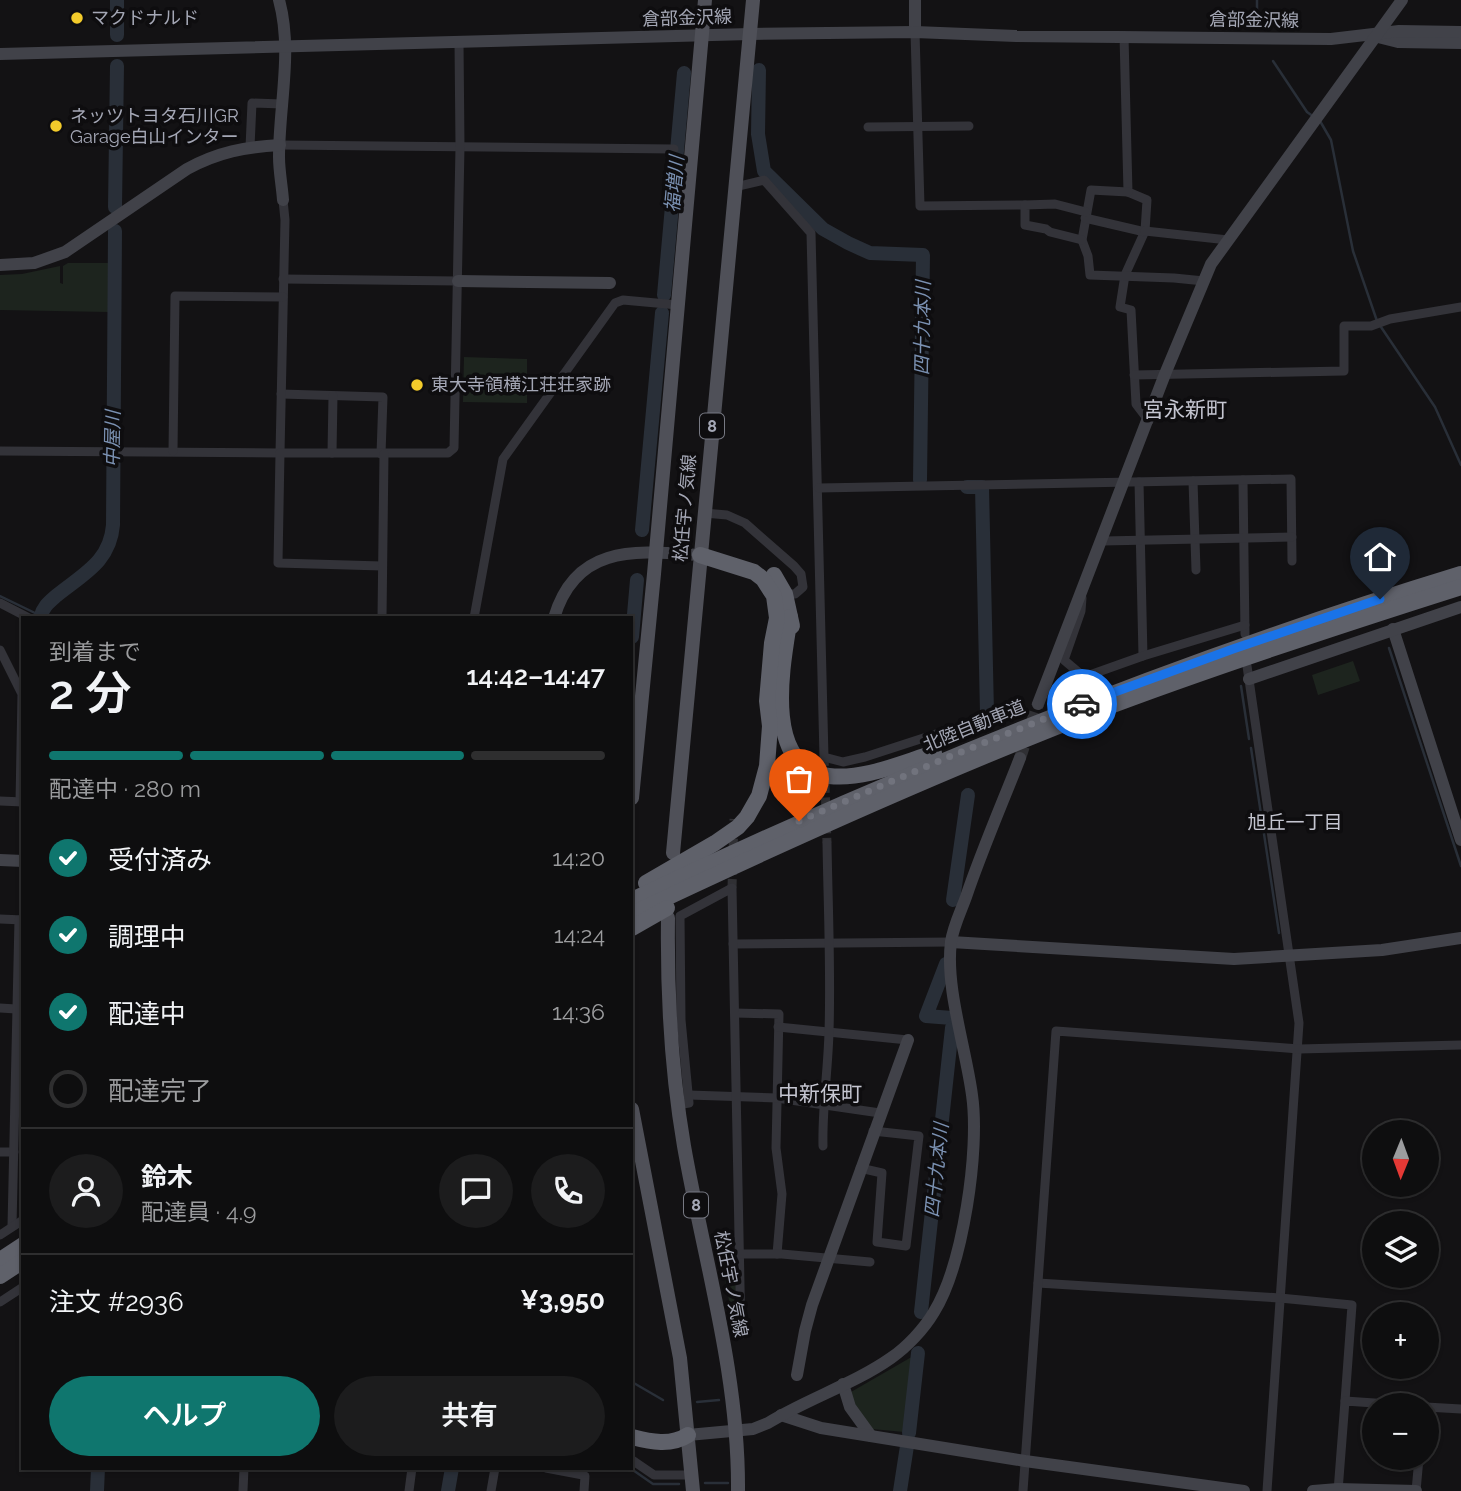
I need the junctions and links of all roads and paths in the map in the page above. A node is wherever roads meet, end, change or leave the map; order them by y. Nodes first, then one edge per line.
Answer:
1 (279, 0) edge
2 (705, 0) edge
3 (753, 0) edge
4 (915, 0) edge
5 (1402, 0) edge
6 (915, 32) junction
7 (1461, 32) edge
8 (750, 34) junction
9 (702, 35) junction
10 (1124, 36) junction
11 (1374, 36) junction
12 (459, 42) junction
13 (1461, 43) edge
14 (285, 47) junction
15 (0, 54) edge
16 (282, 104) junction
17 (969, 126) dead end
18 (868, 127) dead end
19 (919, 127) junction
20 (280, 145) junction
21 (250, 147) junction
22 (460, 147) junction
23 (674, 149) dead end
24 (735, 187) junction
25 (1128, 192) junction
26 (283, 200) joint
27 (1025, 205) junction
28 (1086, 215) junction
29 (1145, 231) junction
30 (1082, 240) junction
31 (1228, 240) junction
32 (0, 265) edge
33 (1125, 275) junction
34 (283, 279) junction
35 (458, 281) junction
36 (1204, 281) junction
37 (610, 283) dead end
38 (283, 297) junction
39 (678, 305) junction
40 (1461, 307) edge
41 (1165, 374) junction
42 (1134, 375) junction
43 (281, 394) junction
44 (333, 396) junction
45 (1149, 421) junction
46 (0, 451) edge
47 (173, 451) junction
48 (280, 453) junction
49 (332, 453) junction
50 (383, 454) junction
51 (1243, 480) junction
52 (1193, 481) junction
53 (1139, 482) junction
54 (1125, 483) junction
55 (819, 488) junction
56 (704, 513) junction
57 (1292, 537) junction
58 (1244, 539) junction
59 (1195, 540) junction
60 (1103, 541) junction
61 (1141, 541) junction
62 (655, 552) junction
63 (699, 555) junction
64 (1292, 561) dead end
65 (382, 565) junction
66 (1196, 570) dead end
67 (1461, 574) edge
68 (1461, 587) edge
69 (785, 594) junction
70 (1082, 594) junction
71 (0, 603) edge
72 (1461, 607) edge
73 (25, 616) edge
74 (382, 616) edge
75 (474, 616) edge
76 (555, 616) edge
77 (784, 617) junction
78 (1393, 629) junction
79 (0, 650) edge
80 (1143, 656) junction
81 (1248, 673) joint
82 (21, 692) edge
83 (1092, 700) junction
84 (1038, 704) tunnel mouth
85 (982, 719) dead end
86 (776, 726) junction
87 (1020, 758) tunnel mouth
88 (633, 787) edge
89 (0, 801) edge
90 (21, 802) edge
91 (798, 836) junction
92 (1461, 840) edge
93 (827, 843) tunnel mouth
94 (673, 853) dead end
95 (0, 860) edge
96 (21, 861) edge
97 (633, 890) edge
98 (633, 900) edge
99 (633, 914) edge
100 (668, 918) dead end
101 (0, 919) edge
102 (21, 920) edge
103 (633, 927) edge
104 (1461, 938) edge
105 (829, 942) junction
106 (951, 942) junction
107 (733, 944) junction
108 (1290, 957) junction
109 (0, 1008) edge
110 (16, 1009) junction
111 (735, 1013) junction
112 (778, 1027) junction
113 (829, 1030) junction
114 (908, 1040) joint
115 (1461, 1045) edge
116 (1299, 1049) junction
117 (19, 1079) edge
118 (737, 1095) junction
119 (777, 1098) junction
120 (683, 1100) junction
121 (825, 1105) junction
122 (880, 1113) junction
123 (633, 1114) edge
124 (873, 1131) junction
125 (823, 1146) dead end
126 (0, 1152) edge
127 (14, 1152) junction
128 (860, 1168) junction
129 (21, 1221) edge
130 (12, 1226) junction
131 (0, 1235) edge
132 (21, 1246) edge
133 (740, 1254) junction
134 (777, 1254) junction
135 (829, 1258) junction
136 (0, 1260) edge
137 (21, 1262) edge
138 (870, 1262) dead end
139 (0, 1276) edge
140 (1038, 1283) junction
141 (21, 1288) edge
142 (1280, 1298) junction
143 (0, 1302) edge
144 (741, 1335) dead end
145 (797, 1375) dead end
146 (843, 1384) junction
147 (1345, 1401) junction
148 (1362, 1402) edge
149 (1439, 1408) edge
150 (1461, 1409) edge
151 (781, 1415) junction
152 (633, 1426) edge
153 (736, 1431) junction
154 (688, 1435) junction
155 (871, 1436) junction
156 (633, 1437) edge
157 (633, 1461) edge
158 (1025, 1461) junction
159 (244, 1470) edge
160 (412, 1470) edge
161 (495, 1470) edge
162 (557, 1470) edge
163 (1418, 1470) edge
164 (693, 1475) junction
165 (1338, 1490) edge
166 (243, 1491) edge
167 (409, 1491) edge
168 (491, 1491) edge
169 (584, 1491) edge
170 (693, 1491) edge
171 (738, 1491) edge
172 (1023, 1491) edge
173 (1244, 1491) edge
174 (1267, 1491) edge
175 (1312, 1491) edge
176 (1416, 1491) edge

1 - 14 street
2 - 9 main road, 松任宇ノ気線
3 - 8 main road, 松任宇ノ気線 / 8
4 - 6 street
5 - 11 street
6 - 8 street, 倉部金沢線
6 - 10 street, 倉部金沢線
6 - 19 street
7 - 11 street, 倉部金沢線
8 - 9 street, 倉部金沢線
8 - 24 main road, 松任宇ノ気線 / 8
9 - 12 street, 倉部金沢線
9 - 39 main road, 松任宇ノ気線
10 - 11 street, 倉部金沢線
10 - 25 street
11 - 13 street, 倉部金沢線
11 - 31 street
12 - 14 street, 倉部金沢線
12 - 22 street
14 - 15 street, 倉部金沢線
14 - 16 street
16 - 20 street
16 - 21 street
17 - 19 street
18 - 19 street
19 - 27 street
20 - 21 street
20 - 22 street
20 - 26 street
21 - 32 street
22 - 23 street
22 - 35 street
24 - 55 street
24 - 56 main road, 松任宇ノ気線 / 8
25 - 28 street
25 - 29 street
26 - 34 street
27 - 28 street
27 - 30 street
28 - 29 street
28 - 30 street
29 - 31 street
29 - 33 street
30 - 33 street
31 - 36 street
33 - 36 street
33 - 42 street
34 - 35 street
34 - 38 street
35 - 37 street
35 - 50 street
36 - 41 street
38 - 43 street
38 - 47 street
39 - 62 main road, 松任宇ノ気線
39 - 75 street
40 - 41 street
41 - 42 street
41 - 45 street
42 - 45 street
43 - 44 street
43 - 48 street
44 - 49 street
44 - 50 street
45 - 54 street
46 - 47 street
47 - 48 street
48 - 49 street
48 - 65 street
49 - 50 street
50 - 65 street
51 - 52 street
51 - 57 street
51 - 58 street
52 - 53 street
52 - 59 street
53 - 54 street
53 - 61 street
54 - 55 street
54 - 60 street
55 - 85 street
56 - 63 main road, 松任宇ノ気線 / 8
56 - 69 street
57 - 58 street
57 - 64 street
58 - 59 street
58 - 80 street
59 - 61 street
59 - 66 street
60 - 61 street
60 - 70 street
61 - 80 street
62 - 63 street
62 - 76 street
62 - 88 main road, 松任宇ノ気線
63 - 69 highway
63 - 77 highway
63 - 94 main road, 松任宇ノ気線 / 8
65 - 74 street
67 - 83 highway, 北陸自動車道
68 - 91 highway, 北陸自動車道
69 - 77 highway
70 - 80 street
70 - 84 street
71 - 73 street
72 - 78 street
77 - 86 highway
78 - 81 street
78 - 92 street
79 - 82 street
81 - 108 street
83 - 86 highway
83 - 98 highway, 北陸自動車道
86 - 97 highway
87 - 106 street
89 - 90 street
91 - 99 highway, 北陸自動車道
91 - 103 highway
93 - 105 street
95 - 96 street
100 - 120 main road, 松任宇ノ気線 / 8
101 - 102 street
102 - 110 street
104 - 108 street
105 - 106 street
105 - 107 street
105 - 113 street
106 - 108 street
106 - 146 street
107 - 111 street
107 - 120 street
108 - 116 street
109 - 110 street
110 - 117 street
111 - 112 street
111 - 118 street
112 - 113 street
112 - 119 street
113 - 114 street
113 - 121 street
114 - 122 street
115 - 116 street
116 - 140 street
116 - 142 street
117 - 127 street
118 - 119 street
118 - 120 street
118 - 133 street
119 - 121 street
119 - 134 street
120 - 153 main road, 松任宇ノ気線 / 8
121 - 122 street
121 - 125 street
122 - 124 street
123 - 154 main road
124 - 128 street
124 - 128 street
126 - 127 street
127 - 130 street
128 - 135 street
129 - 130 street
130 - 131 street
132 - 136 highway
133 - 134 street
133 - 144 street
134 - 135 street
135 - 138 street
135 - 145 street
137 - 139 highway
140 - 142 street
140 - 158 street
141 - 143 street
142 - 147 street
142 - 174 street
146 - 151 street
146 - 155 street
147 - 148 street
147 - 165 street
149 - 150 street
151 - 153 street
151 - 155 street
152 - 154 highway
153 - 154 street
153 - 171 main road, 松任宇ノ気線 / 8
154 - 156 highway
154 - 164 main road
155 - 158 street
157 - 164 street
158 - 172 street
158 - 173 street
159 - 166 street
160 - 167 street
161 - 168 street
162 - 169 street
163 - 176 street
164 - 170 main road
165 - 175 street
165 - 176 street

